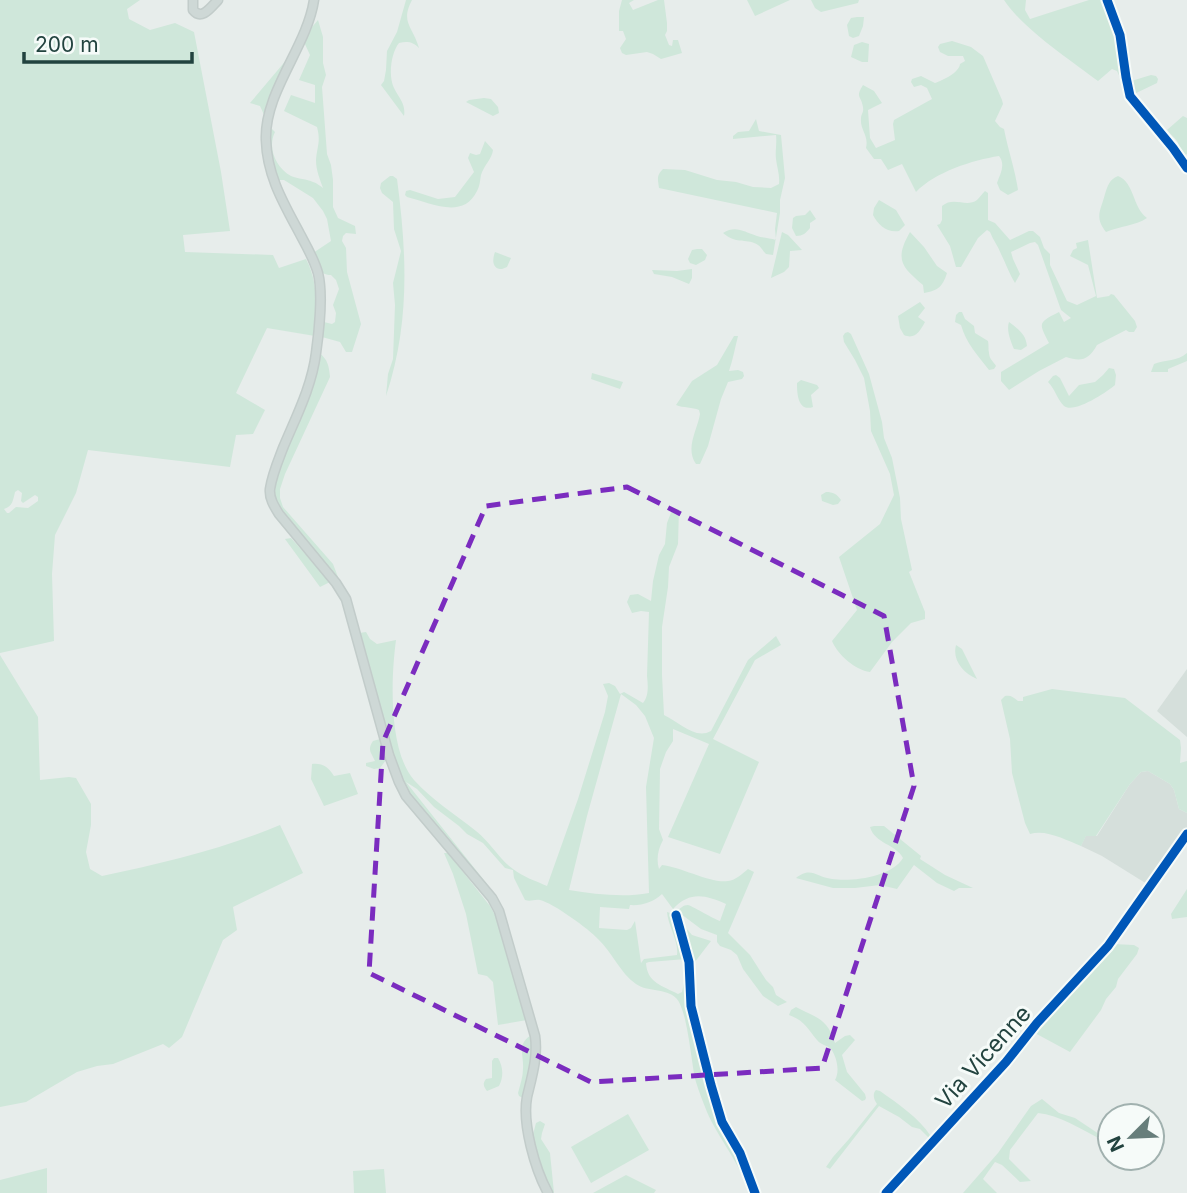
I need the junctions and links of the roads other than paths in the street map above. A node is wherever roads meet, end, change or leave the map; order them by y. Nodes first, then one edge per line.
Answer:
1 (193, 0) edge
2 (218, 0) edge
3 (314, 0) edge
4 (1107, 0) edge
5 (1187, 168) edge
6 (1187, 834) edge
7 (676, 915) dead end
8 (548, 1193) edge
9 (755, 1193) edge
10 (886, 1193) edge

1 - 2 main road
3 - 8 main road
4 - 5 street
6 - 10 street, Via Vicenne
7 - 9 street

